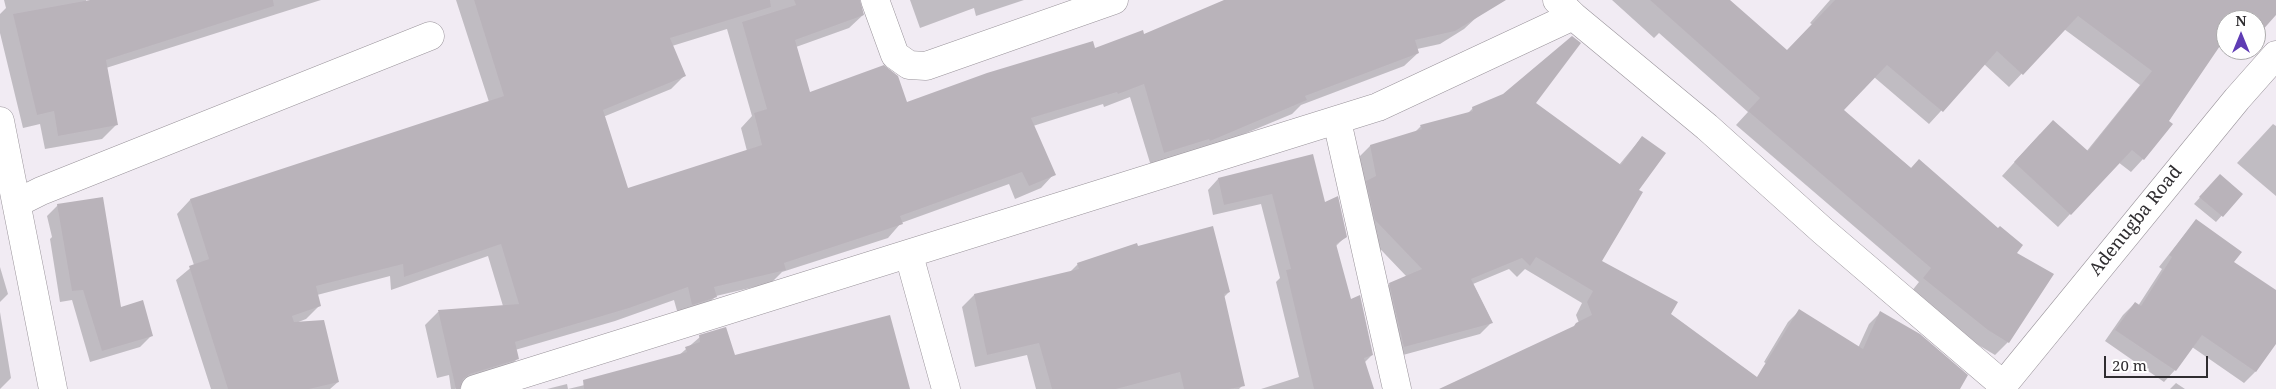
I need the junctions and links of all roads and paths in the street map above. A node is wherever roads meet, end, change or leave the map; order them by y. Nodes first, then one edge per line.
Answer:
1 (875, 0) edge
2 (1114, 0) edge
3 (1565, 8) edge
4 (430, 36) dead end
5 (2276, 56) edge
6 (0, 121) edge
7 (1337, 121) junction
8 (17, 203) junction
9 (909, 255) junction
10 (2001, 386) edge
11 (52, 389) edge
12 (475, 389) edge
13 (946, 389) edge
14 (1397, 389) edge

1 - 2 street
3 - 7 street
3 - 10 street
4 - 8 street
5 - 10 street, Adenugba Road
6 - 8 street
7 - 9 street
7 - 14 street
8 - 11 street
9 - 12 street
9 - 13 street

